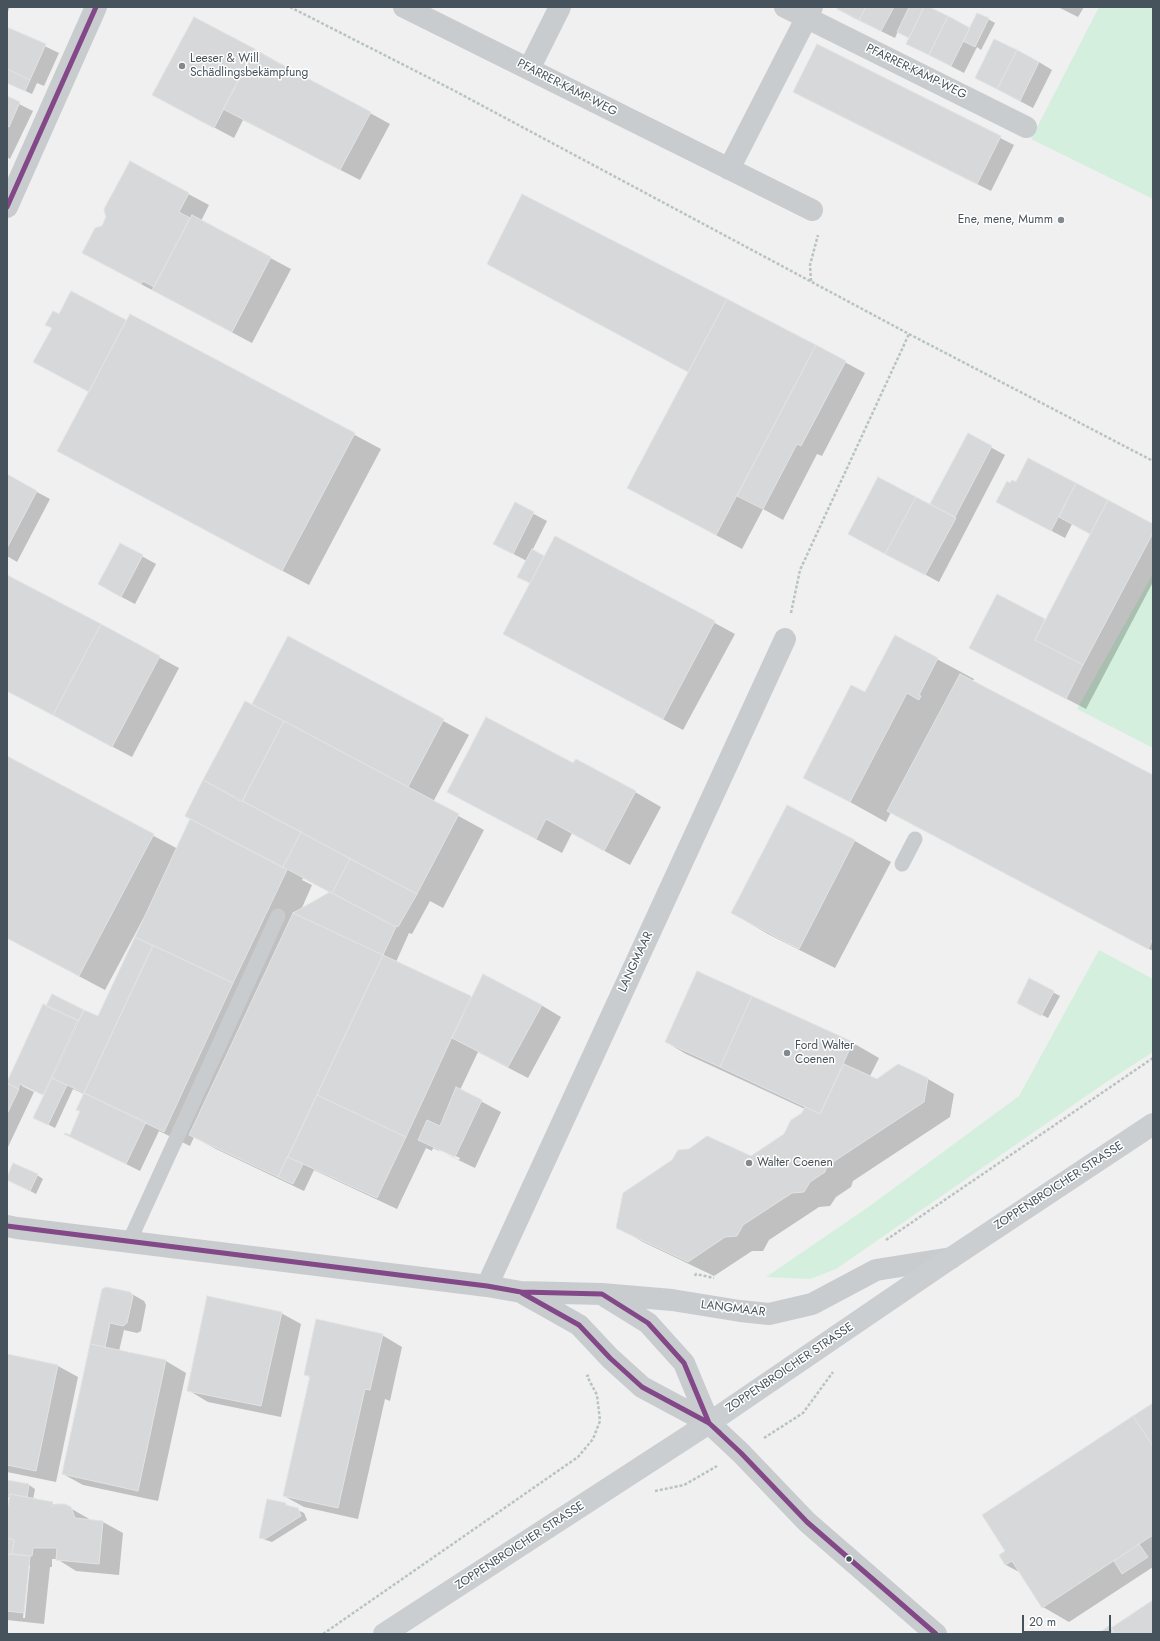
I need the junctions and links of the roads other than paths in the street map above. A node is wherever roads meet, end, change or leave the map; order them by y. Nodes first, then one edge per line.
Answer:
1 (96, 7) edge
2 (404, 7) edge
3 (560, 7) edge
4 (785, 7) edge
5 (809, 12) edge
6 (529, 69) junction
7 (1026, 126) dead end
8 (729, 169) junction
9 (7, 207) edge
10 (812, 210) road end
11 (785, 639) road end
12 (915, 839) dead end
13 (902, 864) dead end
14 (278, 916) dead end
15 (1153, 1124) edge
16 (7, 1226) edge
17 (129, 1242) junction
18 (951, 1258) junction
19 (487, 1286) junction
20 (521, 1292) junction
21 (602, 1294) junction
22 (709, 1423) junction
23 (384, 1634) edge
24 (936, 1634) edge

1 - 9 street
2 - 6 street, PFARRER-KAMP-WEG
3 - 6 street
4 - 5 street, PFARRER-KAMP-WEG
5 - 7 street, PFARRER-KAMP-WEG
5 - 8 street
6 - 8 street, PFARRER-KAMP-WEG
8 - 10 street, PFARRER-KAMP-WEG
11 - 19 street, LANGMAAR
12 - 13 lane
14 - 17 lane
15 - 18 main road, ZOPPENBROICHER STRASSE
16 - 17 street, LANGMAAR
17 - 19 street, LANGMAAR
18 - 21 street, LANGMAAR
18 - 22 main road, ZOPPENBROICHER STRASSE
19 - 20 street, LANGMAAR
20 - 21 street, LANGMAAR
20 - 22 street, LANGMAAR
21 - 22 street
22 - 23 main road, ZOPPENBROICHER STRASSE
22 - 24 street

